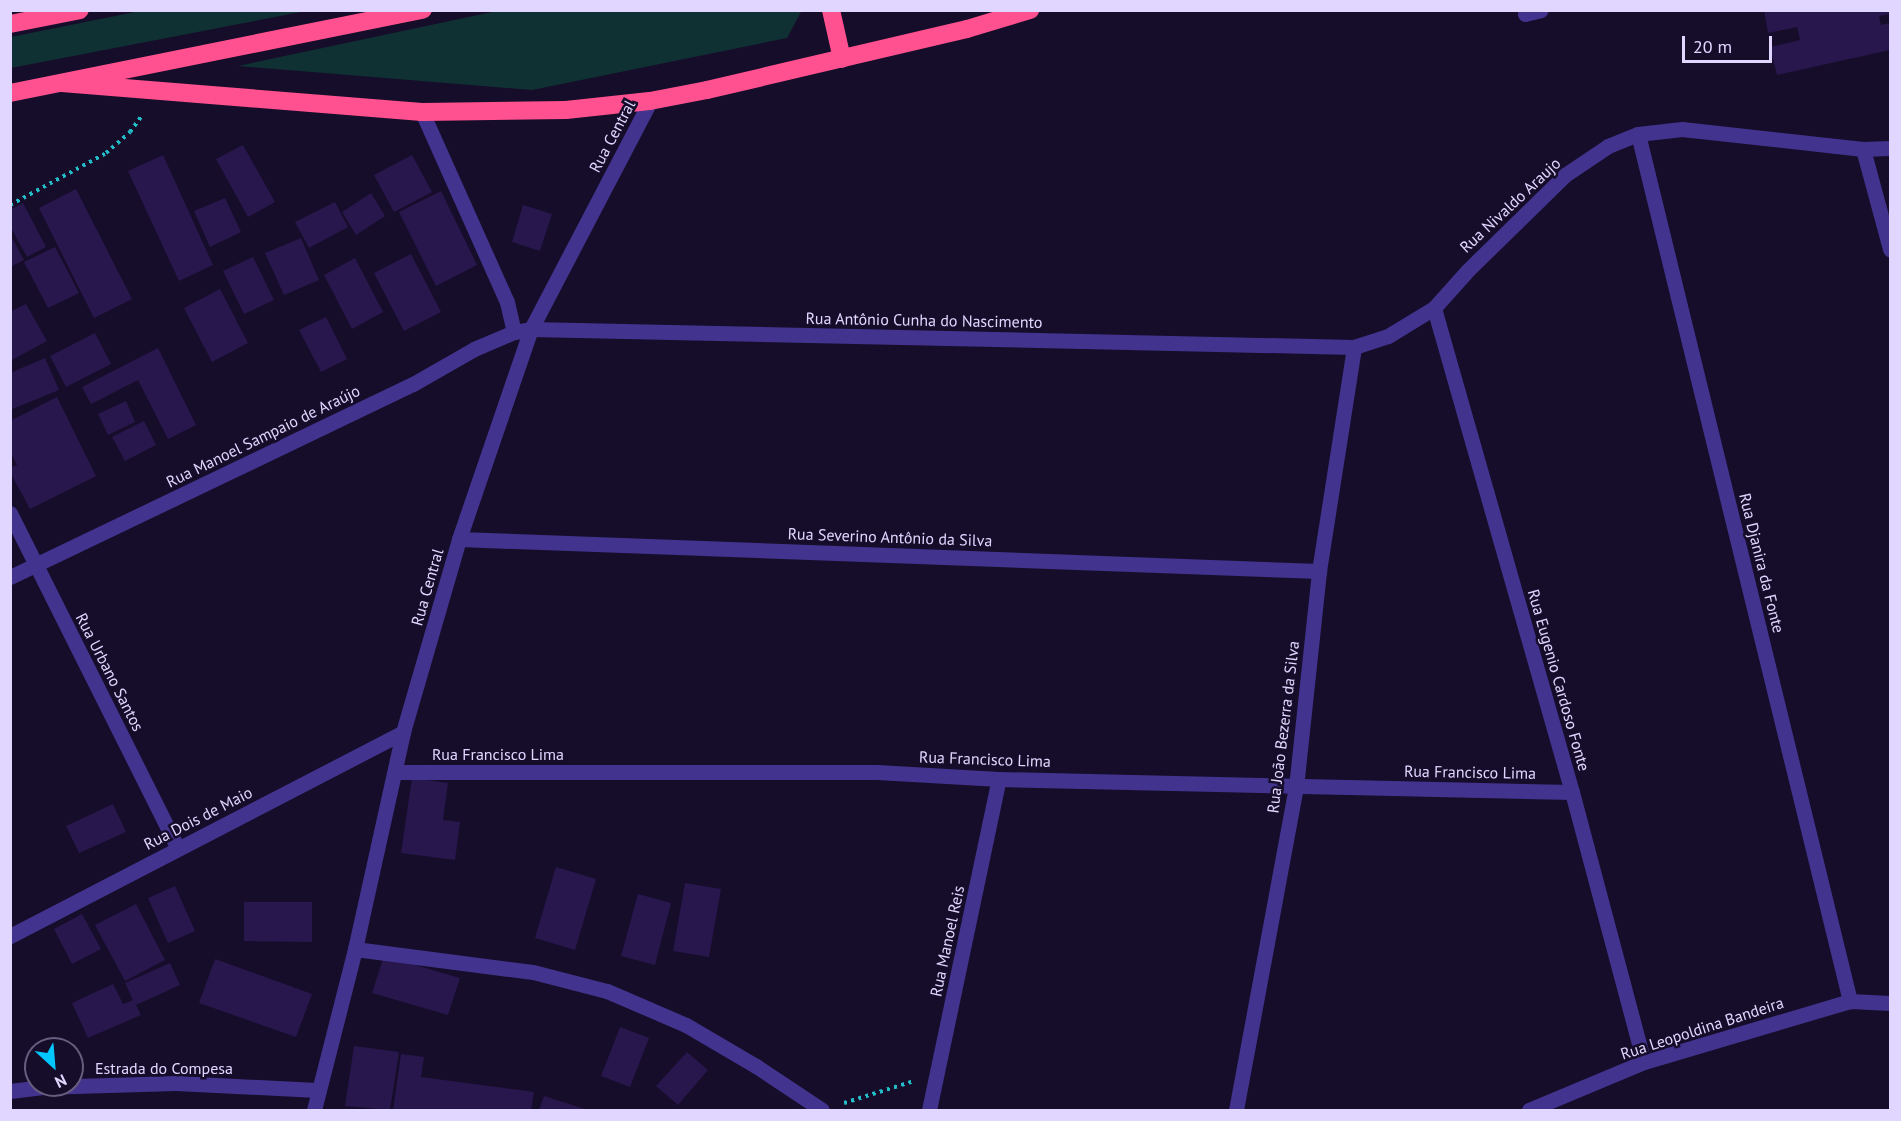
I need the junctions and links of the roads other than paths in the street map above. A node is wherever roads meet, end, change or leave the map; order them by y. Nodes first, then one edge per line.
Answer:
1 (80, 10) edge
2 (423, 10) edge
3 (831, 10) edge
4 (1030, 10) edge
5 (1541, 10) edge
6 (1525, 14) dead end
7 (10, 24) edge
8 (842, 59) junction
9 (62, 83) junction
10 (10, 93) edge
11 (650, 101) junction
12 (422, 112) junction
13 (1638, 134) junction
14 (1863, 148) junction
15 (1890, 148) edge
16 (1890, 249) edge
17 (1434, 308) junction
18 (531, 329) junction
19 (514, 332) junction
20 (1317, 347) joint
21 (1354, 347) junction
22 (10, 513) edge
23 (459, 539) junction
24 (36, 565) junction
25 (1319, 571) junction
26 (10, 577) edge
27 (403, 732) junction
28 (395, 772) junction
29 (999, 778) junction
30 (1296, 787) junction
31 (1572, 792) junction
32 (178, 848) junction
33 (10, 936) edge
34 (355, 950) junction
35 (1850, 1001) junction
36 (1890, 1003) edge
37 (1644, 1062) junction
38 (317, 1090) junction
39 (10, 1091) edge
40 (829, 1108) edge
41 (314, 1110) edge
42 (929, 1110) edge
43 (1236, 1110) edge
44 (1529, 1110) edge

1 - 7 highway
2 - 9 highway
3 - 8 highway
4 - 8 highway
5 - 6 street
8 - 11 highway
9 - 10 highway
9 - 12 highway
11 - 12 highway
11 - 18 street, Rua Central
12 - 19 street
13 - 14 street, Rua Nivaldo Araujo
13 - 17 street, Rua Nivaldo Araujo
13 - 35 street, Rua Djanira da Fonte
14 - 15 street, Rua Nivaldo Araujo
14 - 16 street
17 - 21 street, Rua Nivaldo Araujo
17 - 31 street, Rua Eugenio Cardoso Fonte
18 - 19 street, Rua Manoel Sampaio de Araújo
18 - 20 street, Rua Antônio Cunha do Nascimento
18 - 23 street, Rua Central
19 - 24 street, Rua Manoel Sampaio de Araújo
20 - 21 street, Rua Nivaldo Araujo
21 - 25 street, Rua João Bezerra da Silva
22 - 24 street, Rua Urbano Santos
23 - 25 street, Rua Severino Antônio da Silva
23 - 27 street, Rua Central
24 - 26 street, Rua Manoel Sampaio de Araújo
24 - 32 street, Rua Urbano Santos
25 - 30 street, Rua João Bezerra da Silva
27 - 28 street, Rua Central
27 - 32 street, Rua Dois de Maio
28 - 29 street, Rua Francisco Lima
28 - 34 street, Rua Central
29 - 30 street, Rua Francisco Lima
29 - 42 street, Rua Manoel Reis
30 - 31 street, Rua Francisco Lima
30 - 43 street, Rua João Bezerra da Silva
31 - 37 street, Rua Eugenio Cardoso Fonte
32 - 33 street, Rua Dois de Maio
34 - 38 street, Rua Central
34 - 40 street
35 - 36 street, Rua Leopoldina Bandeira
35 - 37 street, Rua Leopoldina Bandeira
37 - 44 street, Rua Leopoldina Bandeira
38 - 39 street, Estrada do Compesa
38 - 41 street, Rua Central

